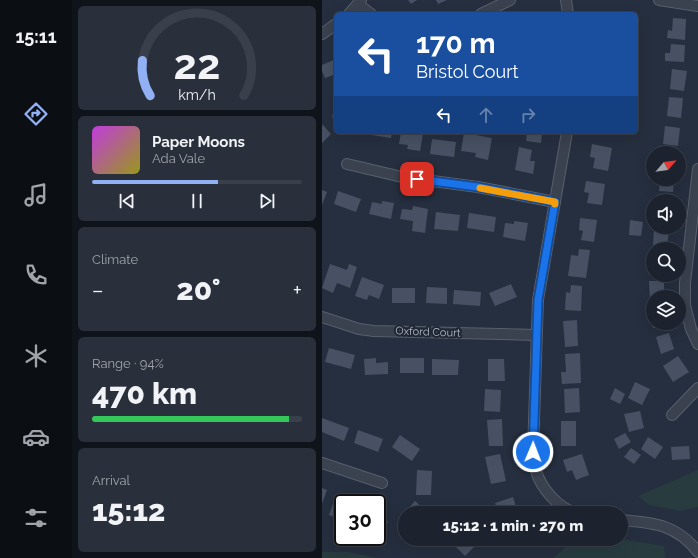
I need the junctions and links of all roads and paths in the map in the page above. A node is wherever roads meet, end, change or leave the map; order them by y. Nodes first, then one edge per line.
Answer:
1 (510, 0) edge
2 (566, 0) edge
3 (659, 0) edge
4 (359, 2) edge
5 (698, 6) edge
6 (351, 12) edge
7 (369, 12) edge
8 (485, 12) edge
9 (568, 12) edge
10 (334, 25) edge
11 (322, 34) edge
12 (567, 134) edge
13 (347, 164) dead end
14 (698, 169) edge
15 (555, 202) junction
16 (695, 215) edge
17 (322, 317) edge
18 (536, 335) junction
19 (698, 344) edge
20 (698, 388) edge
21 (672, 415) dead end
22 (322, 462) edge
23 (382, 483) dead end
24 (562, 506) edge
25 (628, 521) edge
26 (698, 552) edge

1 - 8 street
2 - 9 street
3 - 5 street
4 - 6 street
4 - 7 street
10 - 11 street
12 - 15 street
13 - 15 street
14 - 16 street
15 - 18 street
16 - 19 street
17 - 18 street, Oxford Court
18 - 24 street
20 - 21 street
22 - 23 street
25 - 26 street

